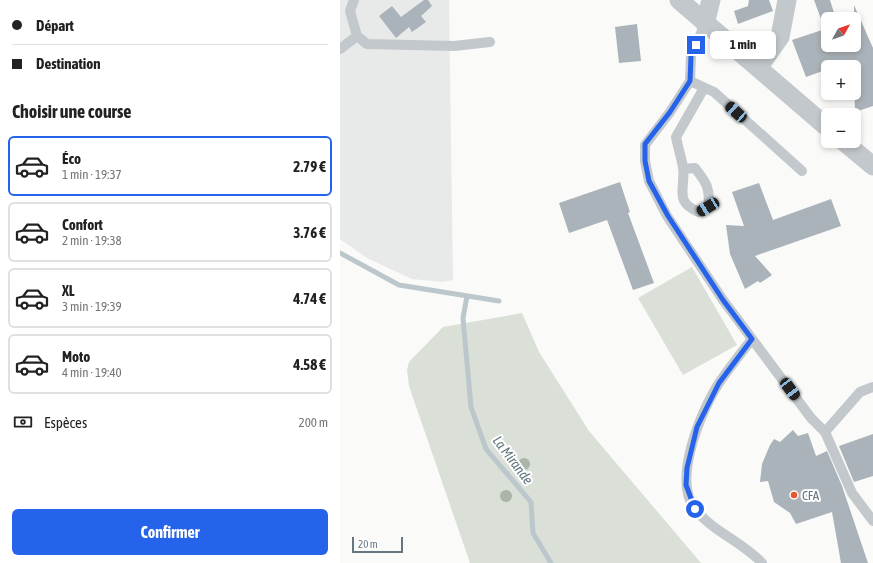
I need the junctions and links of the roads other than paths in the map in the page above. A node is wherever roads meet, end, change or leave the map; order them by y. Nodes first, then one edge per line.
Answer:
1 (354, 0) edge
2 (679, 0) edge
3 (711, 0) edge
4 (787, 0) edge
5 (705, 24) junction
6 (357, 36) junction
7 (490, 42) dead end
8 (340, 49) edge
9 (758, 68) junction
10 (690, 81) junction
11 (704, 88) junction
12 (821, 122) edge
13 (851, 148) edge
14 (873, 166) edge
15 (683, 169) dead end
16 (802, 171) dead end
17 (752, 339) junction
18 (873, 387) edge
19 (825, 432) junction
20 (873, 521) edge
21 (762, 563) edge

1 - 6 lane
2 - 5 street
3 - 5 street
4 - 9 street
5 - 9 street
5 - 10 lane
6 - 7 lane
6 - 8 lane
9 - 12 street
10 - 11 lane
10 - 17 lane
11 - 15 lane
11 - 16 lane
13 - 14 street
17 - 19 lane
17 - 21 lane
18 - 19 lane
19 - 20 lane

